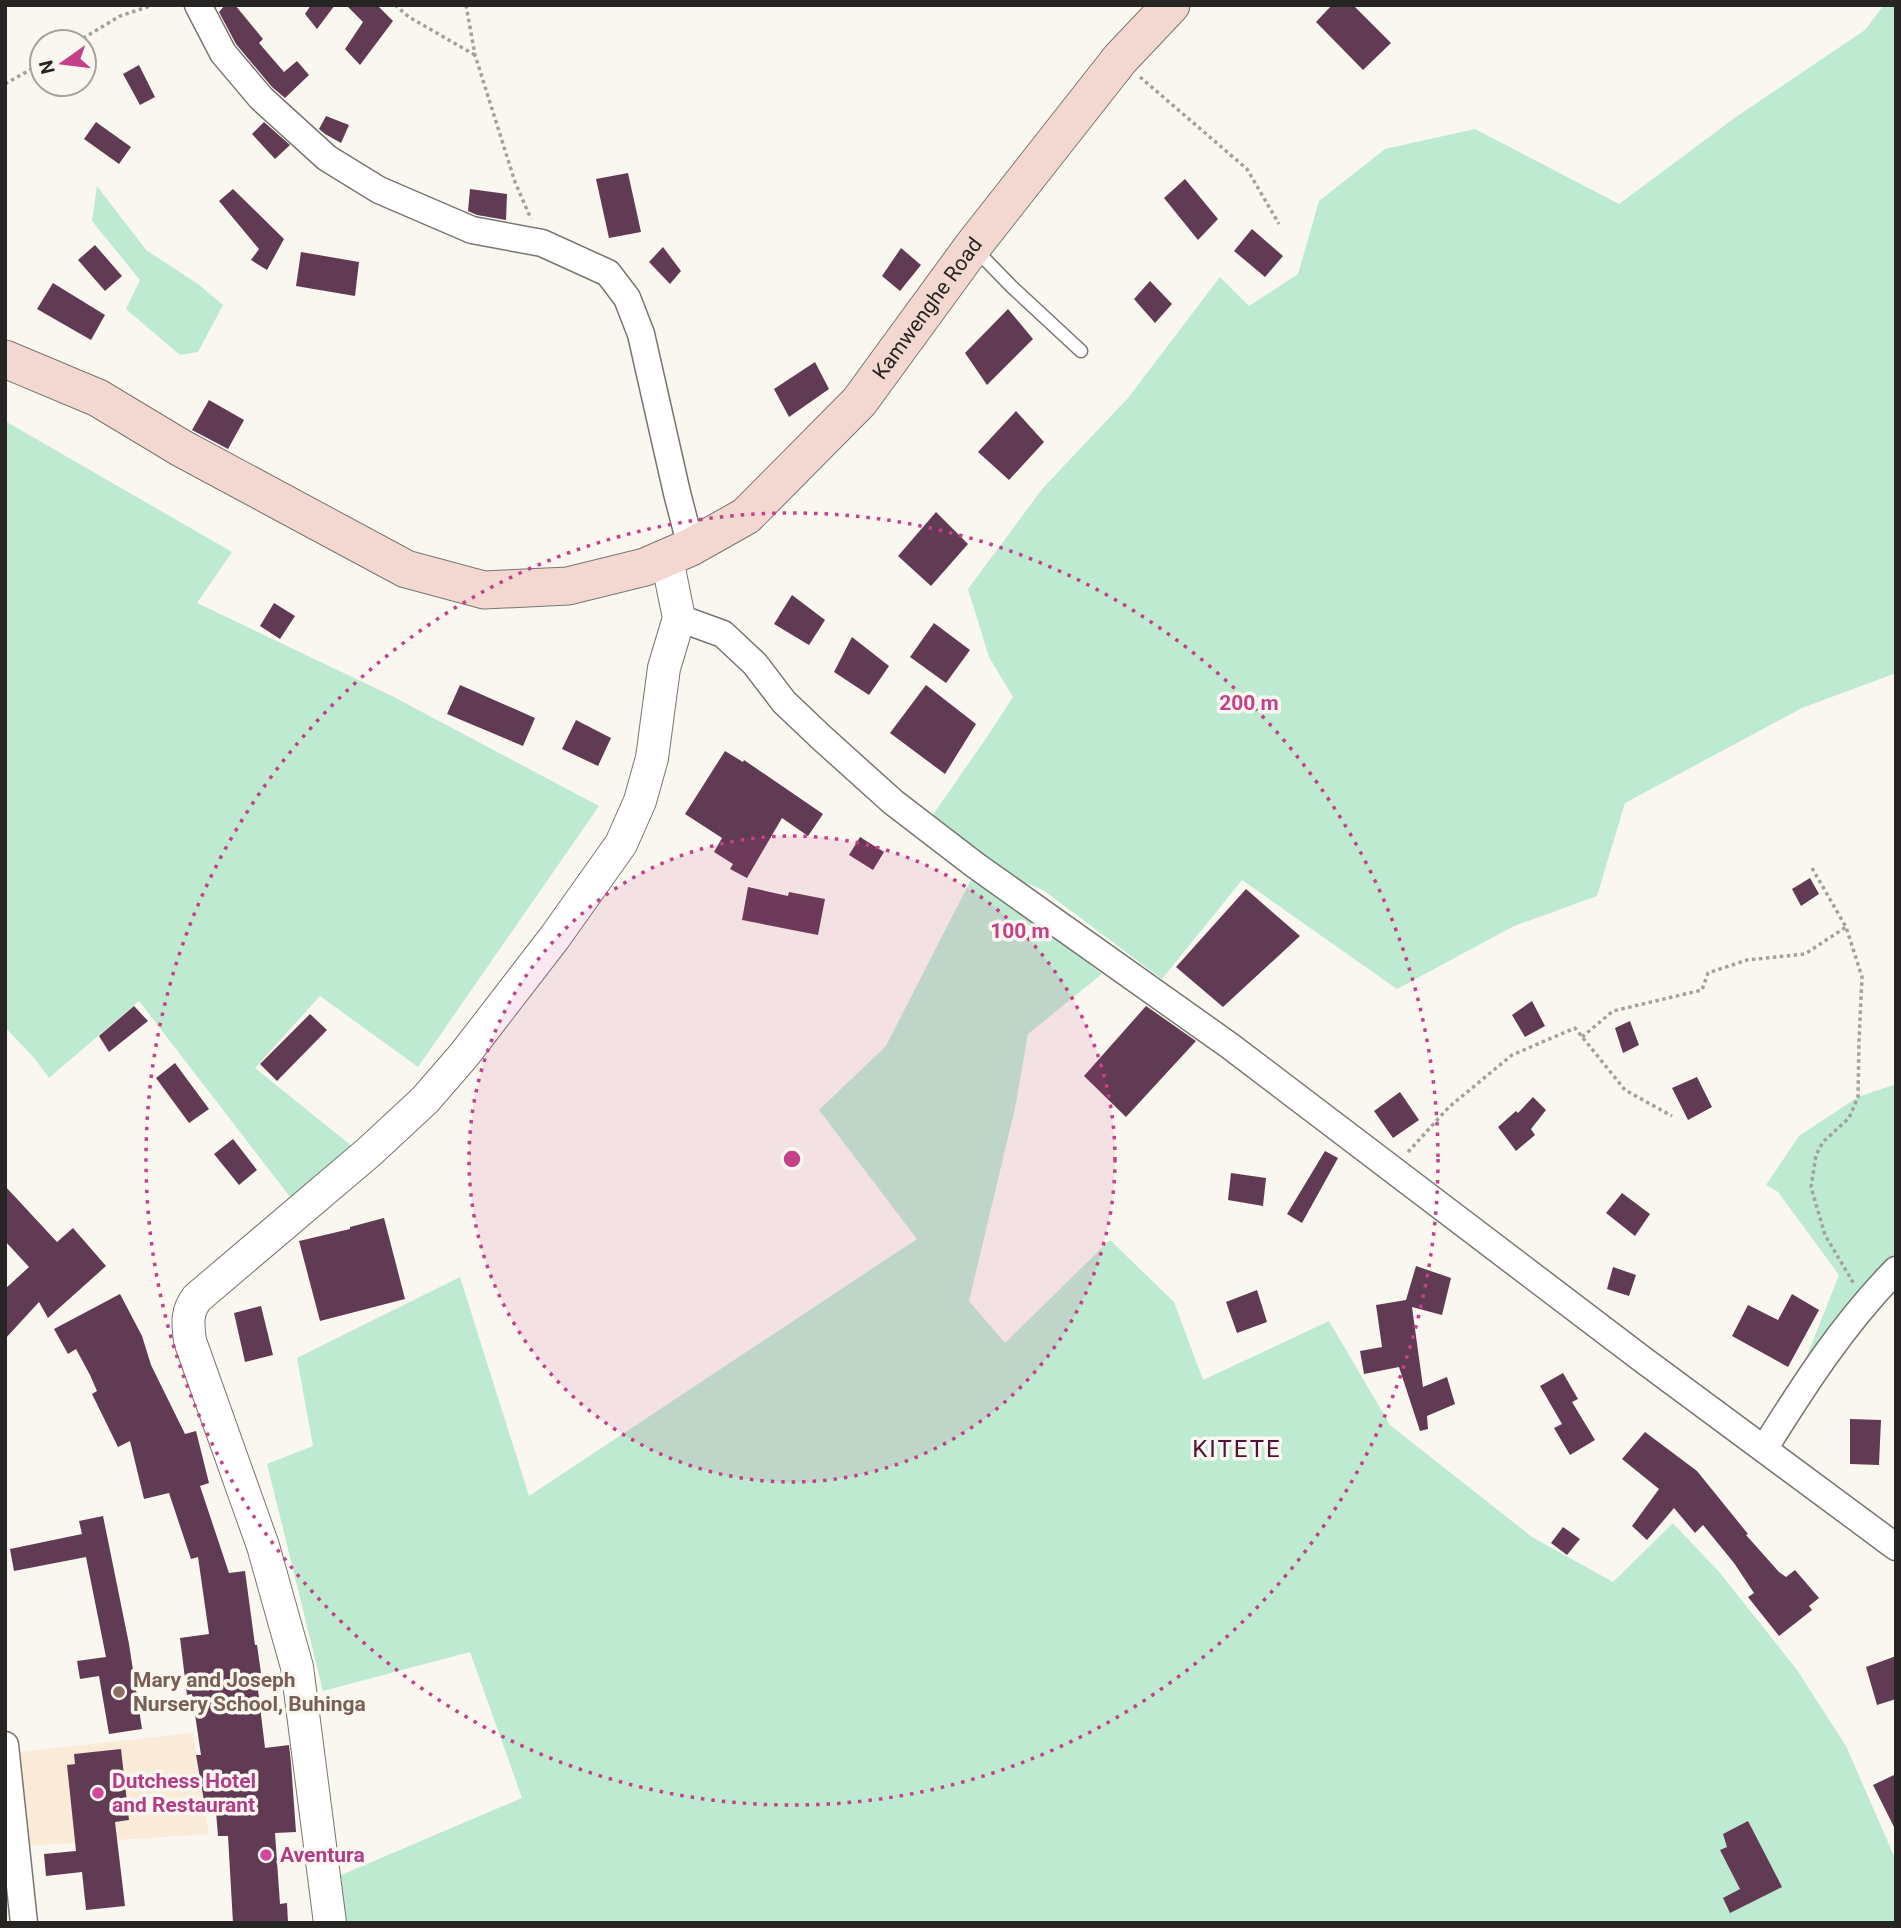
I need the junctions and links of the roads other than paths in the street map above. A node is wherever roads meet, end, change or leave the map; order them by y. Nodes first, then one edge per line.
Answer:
1 (198, 5) edge
2 (1162, 8) edge
3 (973, 246) junction
4 (1082, 351) dead end
5 (5, 359) edge
6 (668, 558) junction
7 (679, 618) junction
8 (1896, 1270) edge
9 (1764, 1449) junction
10 (1896, 1547) edge
11 (5, 1745) edge
12 (24, 1923) edge
13 (330, 1923) edge

1 - 6 street
2 - 3 main road, Kamwenghe Road
3 - 4 lane
3 - 6 main road, Kamwenghe Road
5 - 6 main road, Kamwenghe Road
6 - 7 street
7 - 9 street
7 - 13 street
8 - 9 street
9 - 10 street
11 - 12 street

